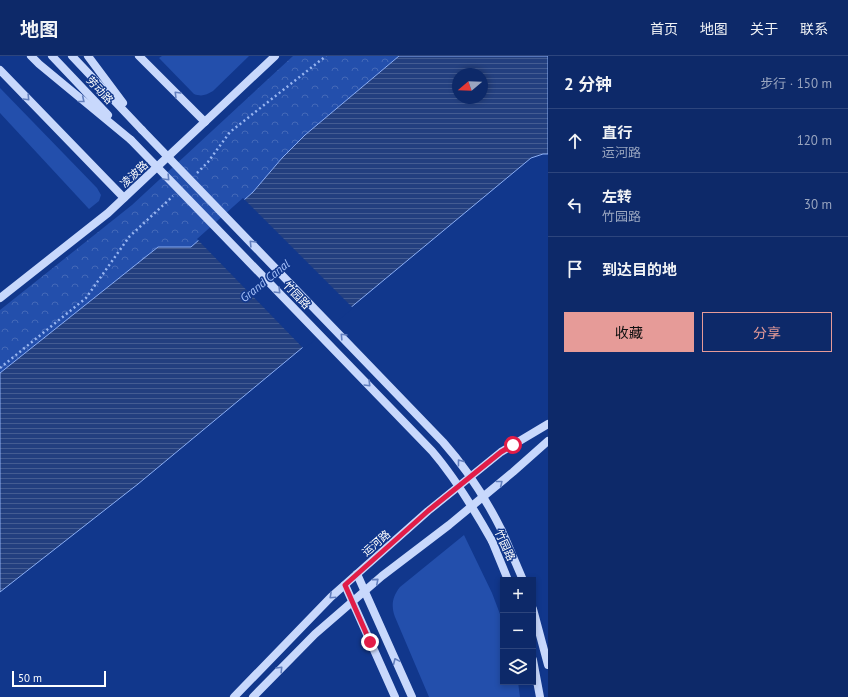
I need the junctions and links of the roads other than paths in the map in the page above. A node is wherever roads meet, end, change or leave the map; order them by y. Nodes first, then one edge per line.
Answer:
1 (31, 56) edge
2 (52, 56) edge
3 (72, 56) edge
4 (88, 56) edge
5 (139, 56) edge
6 (275, 56) edge
7 (0, 70) edge
8 (205, 122) junction
9 (142, 130) junction
10 (131, 140) junction
11 (124, 198) junction
12 (0, 297) edge
13 (548, 424) edge
14 (548, 441) edge
15 (357, 574) junction
16 (507, 577) edge
17 (522, 577) edge
18 (345, 585) junction
19 (364, 591) junction
20 (352, 602) junction
21 (534, 613) edge
22 (548, 665) edge
23 (536, 676) edge
24 (234, 697) edge
25 (253, 697) edge
26 (395, 697) edge
27 (412, 697) edge
28 (540, 697) edge

1 -> 10 street, 竹园路
2 - 10 street, 劳动路
3 - 9 street, 劳动路
4 - 9 street, 竹园路
8 -> 5 street
6 - 8 street, 凌波路
7 -> 11 street
8 - 11 street, 凌波路
17 -> 9 street, 竹园路, bridge
10 -> 16 street, 竹园路, bridge
11 - 12 street, 凌波路
13 - 15 street, 运河路
19 -> 14 street
15 - 18 street, 运河路
15 - 19 street
18 - 20 street
18 -> 24 street, 运河路
19 - 20 street
27 -> 19 street
25 -> 20 street
20 - 26 street
21 - 22 street
23 - 28 street

